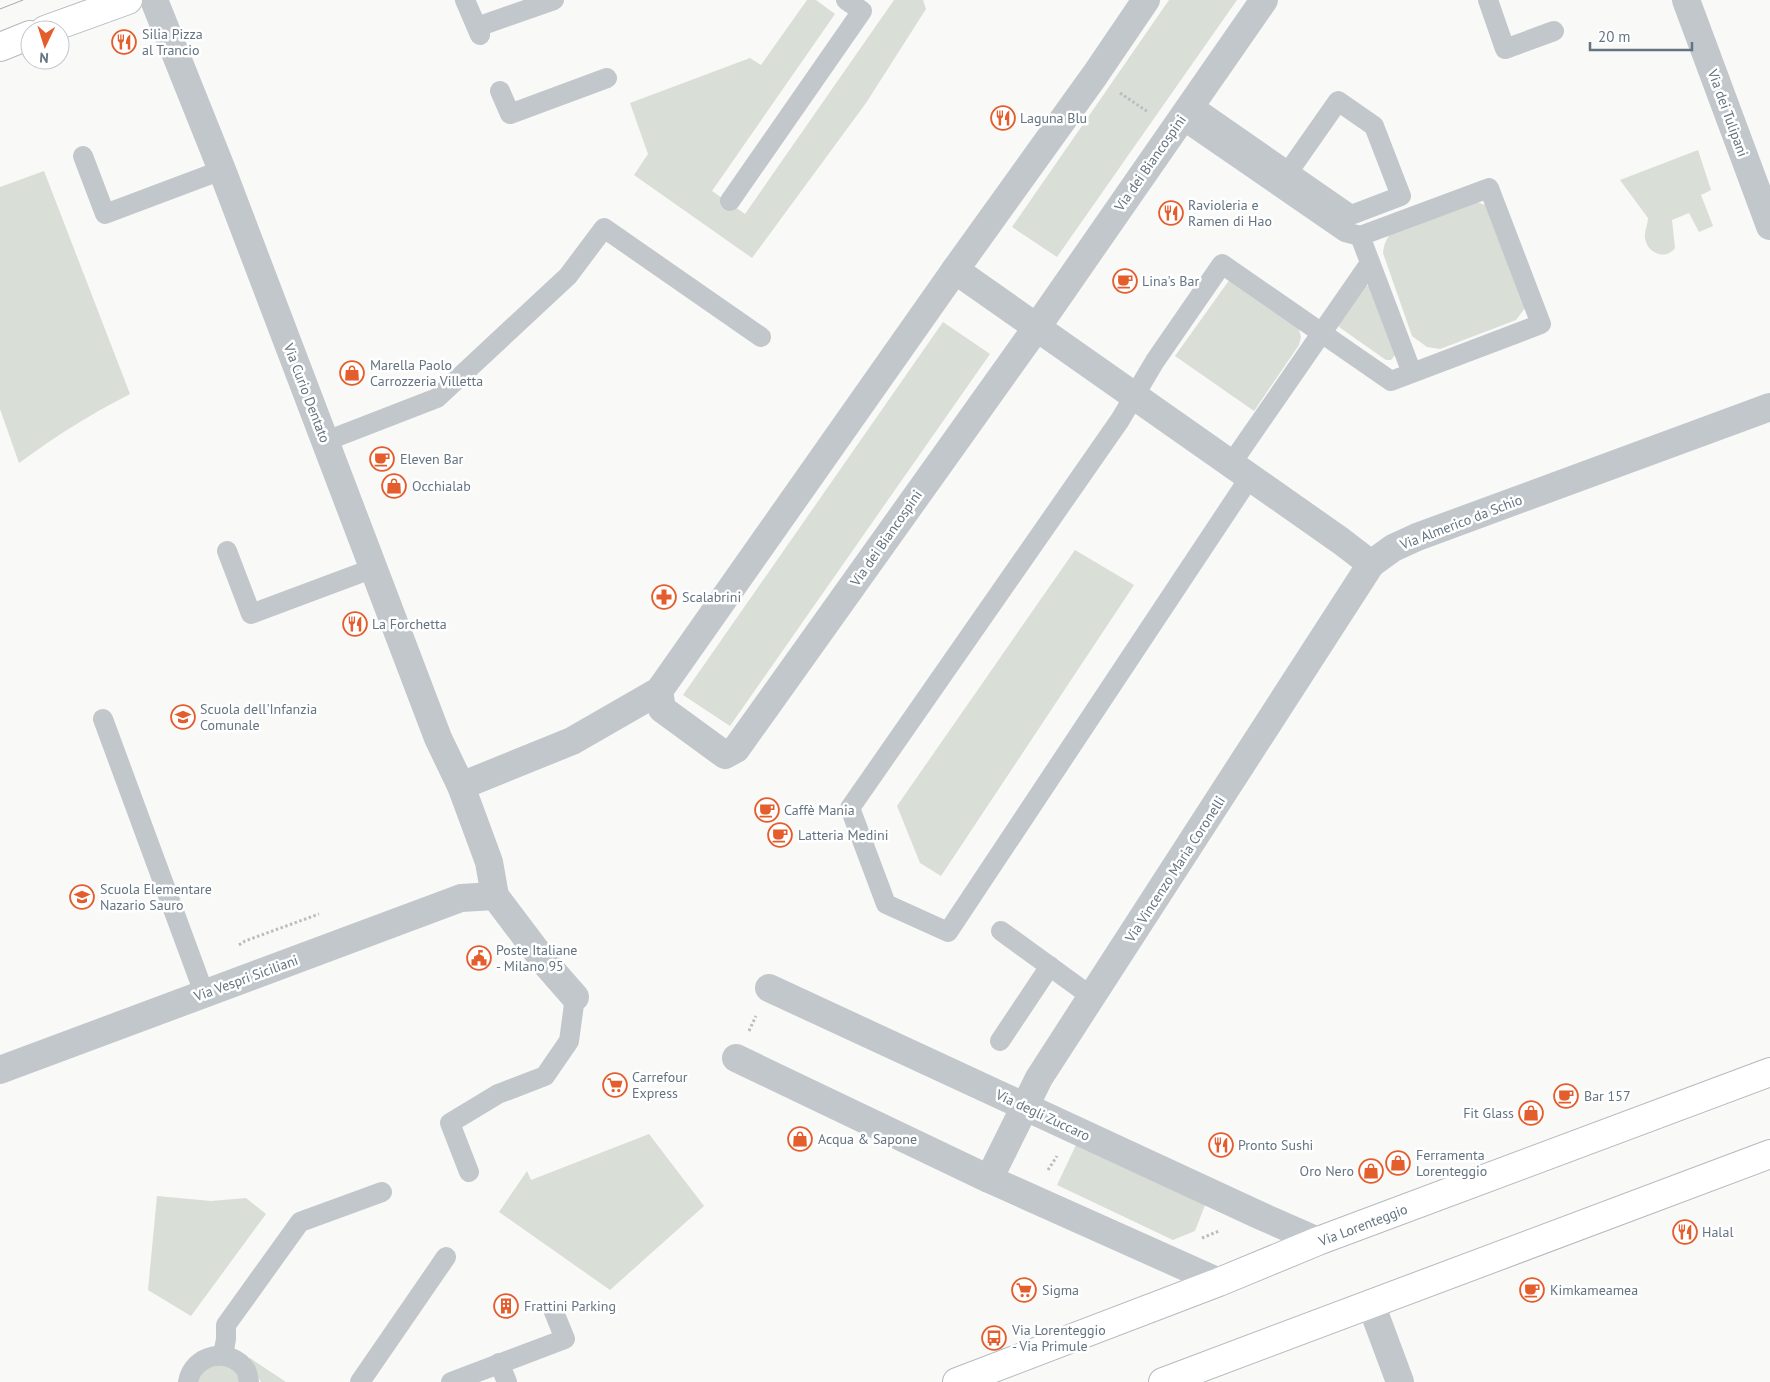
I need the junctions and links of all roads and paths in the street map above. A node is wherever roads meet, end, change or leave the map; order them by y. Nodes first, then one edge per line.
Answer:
1 (128, 0) edge
2 (154, 0) edge
3 (466, 0) edge
4 (554, 0) edge
5 (846, 0) edge
6 (1146, 0) edge
7 (1264, 0) edge
8 (1686, 0) edge
9 (1491, 1) edge
10 (70, 21) edge
11 (1554, 31) dead end
12 (20, 39) edge
13 (0, 47) edge
14 (1095, 75) junction
15 (608, 78) dead end
16 (500, 91) dead end
17 (1182, 118) junction
18 (83, 156) dead end
19 (222, 170) junction
20 (1289, 171) junction
21 (730, 201) dead end
22 (1770, 226) edge
23 (1360, 236) junction
24 (1370, 263) junction
25 (955, 270) junction
26 (1036, 327) junction
27 (1321, 333) junction
28 (761, 337) dead end
29 (1412, 373) junction
30 (1135, 396) junction
31 (1770, 407) edge
32 (326, 441) junction
33 (1240, 470) junction
34 (227, 551) dead end
35 (1371, 564) junction
36 (374, 568) junction
37 (659, 691) junction
38 (103, 719) dead end
39 (460, 786) junction
40 (495, 896) junction
41 (1001, 931) dead end
42 (1050, 966) junction
43 (768, 988) dead end
44 (204, 994) junction
45 (575, 996) joint
46 (1092, 997) junction
47 (756, 1016) dead end
48 (748, 1034) dead end
49 (1000, 1041) dead end
50 (736, 1058) dead end
51 (0, 1070) edge
52 (1770, 1072) edge
53 (1025, 1107) junction
54 (1060, 1151) dead end
55 (1770, 1154) edge
56 (469, 1172) dead end
57 (1046, 1174) dead end
58 (989, 1179) junction
59 (382, 1192) dead end
60 (1318, 1241) junction
61 (446, 1257) dead end
62 (1219, 1282) junction
63 (1371, 1304) junction
64 (554, 1312) dead end
65 (224, 1355) junction
66 (500, 1363) junction
67 (368, 1379) edge
68 (188, 1382) edge
69 (249, 1382) edge
70 (452, 1382) edge
71 (507, 1382) edge
72 (957, 1382) edge
73 (1164, 1382) edge
74 (1400, 1382) edge

1 - 10 main road
2 - 19 street, Via Curio Dentato
3 - 4 lane
5 - 21 lane
6 - 14 street
7 - 17 street, Via dei Biancospini
8 - 22 street, Via dei Tulipani
9 - 11 lane
12 - 13 main road
14 - 17 path
14 - 25 street
15 - 16 lane
17 - 20 lane
17 - 23 lane
17 - 26 street, Via dei Biancospini
18 - 19 lane
19 - 32 street, Via Curio Dentato
20 - 20 lane
23 - 24 lane
23 - 29 lane
24 - 27 lane
24 - 29 lane
25 - 26 street
25 - 37 street
26 - 30 street
26 - 37 street, Via dei Biancospini
27 - 29 lane
27 - 30 lane
27 - 33 lane
28 - 32 lane
30 - 33 street
30 - 33 lane
31 - 35 street, Via Almerico da Schio
32 - 36 street, Via Curio Dentato
33 - 35 street
34 - 36 lane
35 - 46 street, Via Vincenzo Maria Coronelli
36 - 39 street, Via Curio Dentato
37 - 39 street
38 - 44 lane
39 - 40 street, Via Curio Dentato
40 - 44 street, Via Vespri Siciliani
40 - 45 street
41 - 42 lane
42 - 46 lane
42 - 49 lane
43 - 53 street, Via degli Zuccaro
44 - 51 street, Via Vespri Siciliani
45 - 56 lane
46 - 53 street, Via Vincenzo Maria Coronelli
47 - 48 path
50 - 58 street
52 - 60 main road, Via Lorenteggio
53 - 58 street, Via Vincenzo Maria Coronelli
53 - 60 street, Via degli Zuccaro
54 - 57 path
55 - 63 main road
58 - 62 street
59 - 65 lane
60 - 62 main road, Via Lorenteggio
61 - 67 lane
62 - 72 main road, Via Lorenteggio
63 - 73 main road
63 - 74 street
64 - 66 lane
65 - 68 lane
65 - 69 lane
66 - 70 lane
66 - 71 lane

